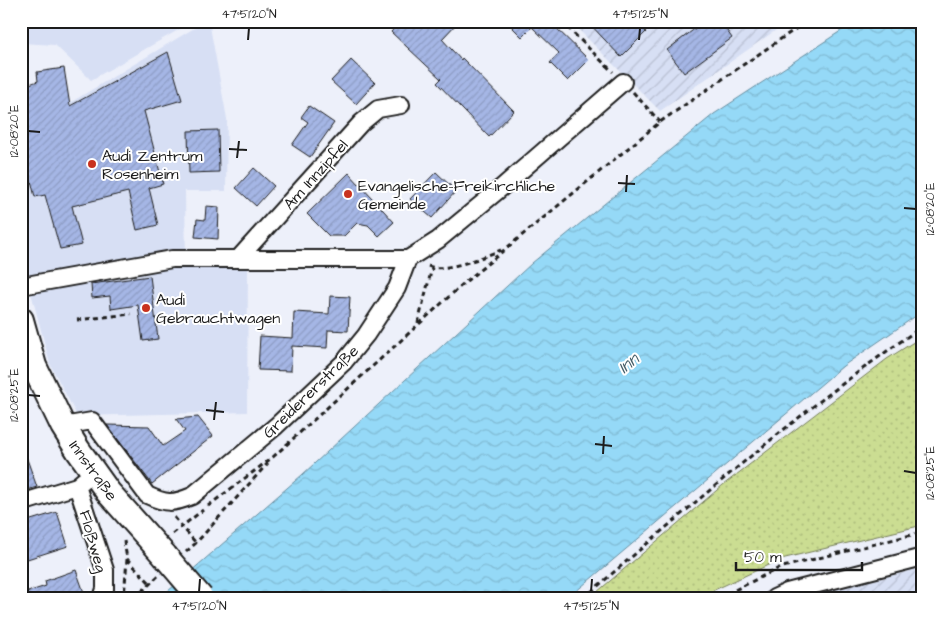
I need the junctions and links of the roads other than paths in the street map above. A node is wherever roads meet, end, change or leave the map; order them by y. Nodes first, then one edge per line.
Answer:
1 (623, 82) road end
2 (401, 105) dead end
3 (238, 258) junction
4 (408, 259) junction
5 (21, 286) edge
6 (21, 320) edge
7 (63, 426) junction
8 (85, 480) junction
9 (21, 503) edge
10 (923, 556) edge
11 (102, 598) edge
12 (201, 598) edge
13 (774, 598) edge

1 - 4 street
2 - 3 street, Am Innzipfel
3 - 4 street
3 - 5 street
4 - 7 street, Greidererstraße
6 - 7 main road, Innstraße
7 - 8 main road, Innstraße
8 - 9 street
8 - 11 street, Floßweg
8 - 12 main road, Innstraße, bridge
10 - 13 street

